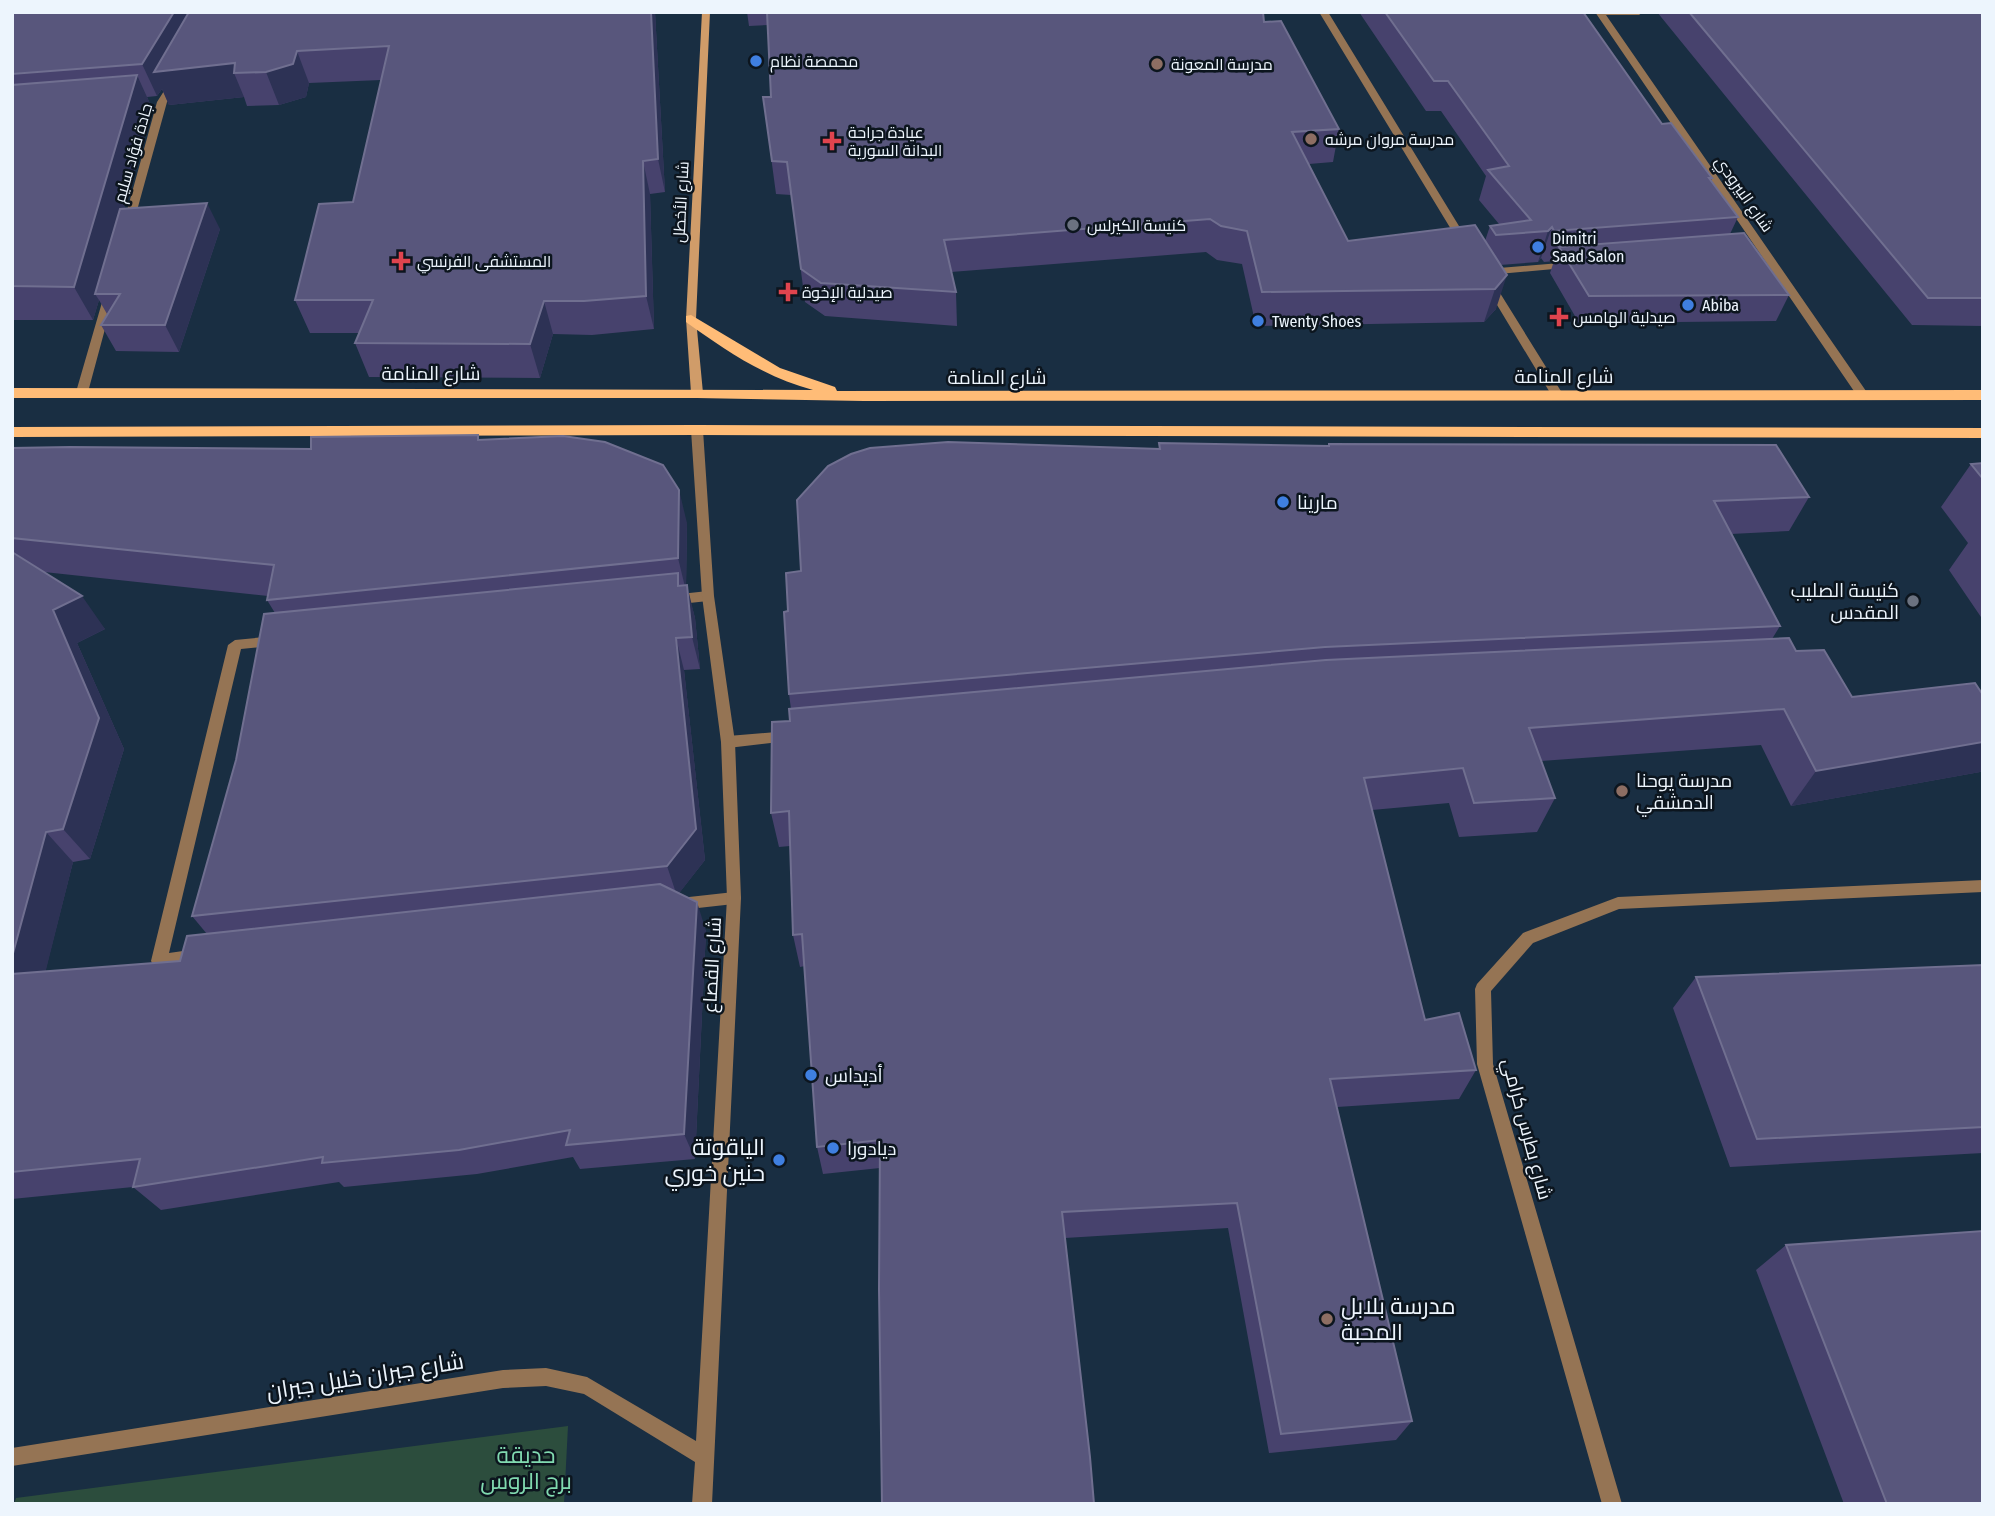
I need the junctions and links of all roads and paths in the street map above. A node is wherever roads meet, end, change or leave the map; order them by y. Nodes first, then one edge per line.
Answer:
1 (706, 12) edge
2 (1324, 12) edge
3 (1639, 12) edge
4 (1599, 13) edge
5 (182, 68) edge
6 (162, 102) junction
7 (149, 103) dead end
8 (126, 234) edge
9 (1468, 249) edge
10 (1763, 251) junction
11 (1750, 252) edge
12 (1475, 261) edge
13 (1589, 264) edge
14 (1482, 272) junction
15 (111, 287) edge
16 (691, 319) junction
17 (82, 392) junction
18 (12, 393) edge
19 (696, 393) junction
20 (1862, 394) junction
21 (1983, 395) edge
22 (864, 396) junction
23 (1558, 396) junction
24 (697, 430) junction
25 (12, 432) edge
26 (1983, 433) edge
27 (708, 596) junction
28 (654, 602) edge
29 (289, 640) edge
30 (796, 736) edge
31 (728, 742) junction
32 (1983, 886) edge
33 (734, 898) junction
34 (666, 905) edge
35 (214, 955) edge
36 (12, 1457) edge
37 (706, 1458) junction
38 (702, 1504) edge
39 (1612, 1504) edge

1 - 16 main road, شارع الأخطل
2 - 9 street
3 - 4 street
4 - 10 street, شارع البيرودي
5 - 6 street, جادة فؤاد سليم
6 - 7 street
6 - 8 street, جادة فؤاد سليم
10 - 11 street
10 - 20 street, شارع البيرودي
12 - 14 street
13 - 14 street
14 - 23 street
15 - 17 street
16 - 19 main road, شارع الأخطل
16 - 22 main road
17 - 18 main road, شارع المنامة
17 - 19 main road, شارع المنامة
19 - 22 main road, شارع المنامة
20 - 21 main road, شارع المنامة
20 - 23 main road, شارع المنامة
22 - 23 main road, شارع المنامة
24 - 25 main road
24 - 26 main road
24 - 27 street, شارع القصاع
27 - 28 street
27 - 31 street, شارع القصاع
29 - 35 street
30 - 31 street
31 - 33 street, شارع القصاع
32 - 39 street, شارع بطرس كرامي
33 - 34 street
33 - 37 street, شارع القصاع
36 - 37 street, شارع جبران خليل جبران
37 - 38 street, شارع القصاع

